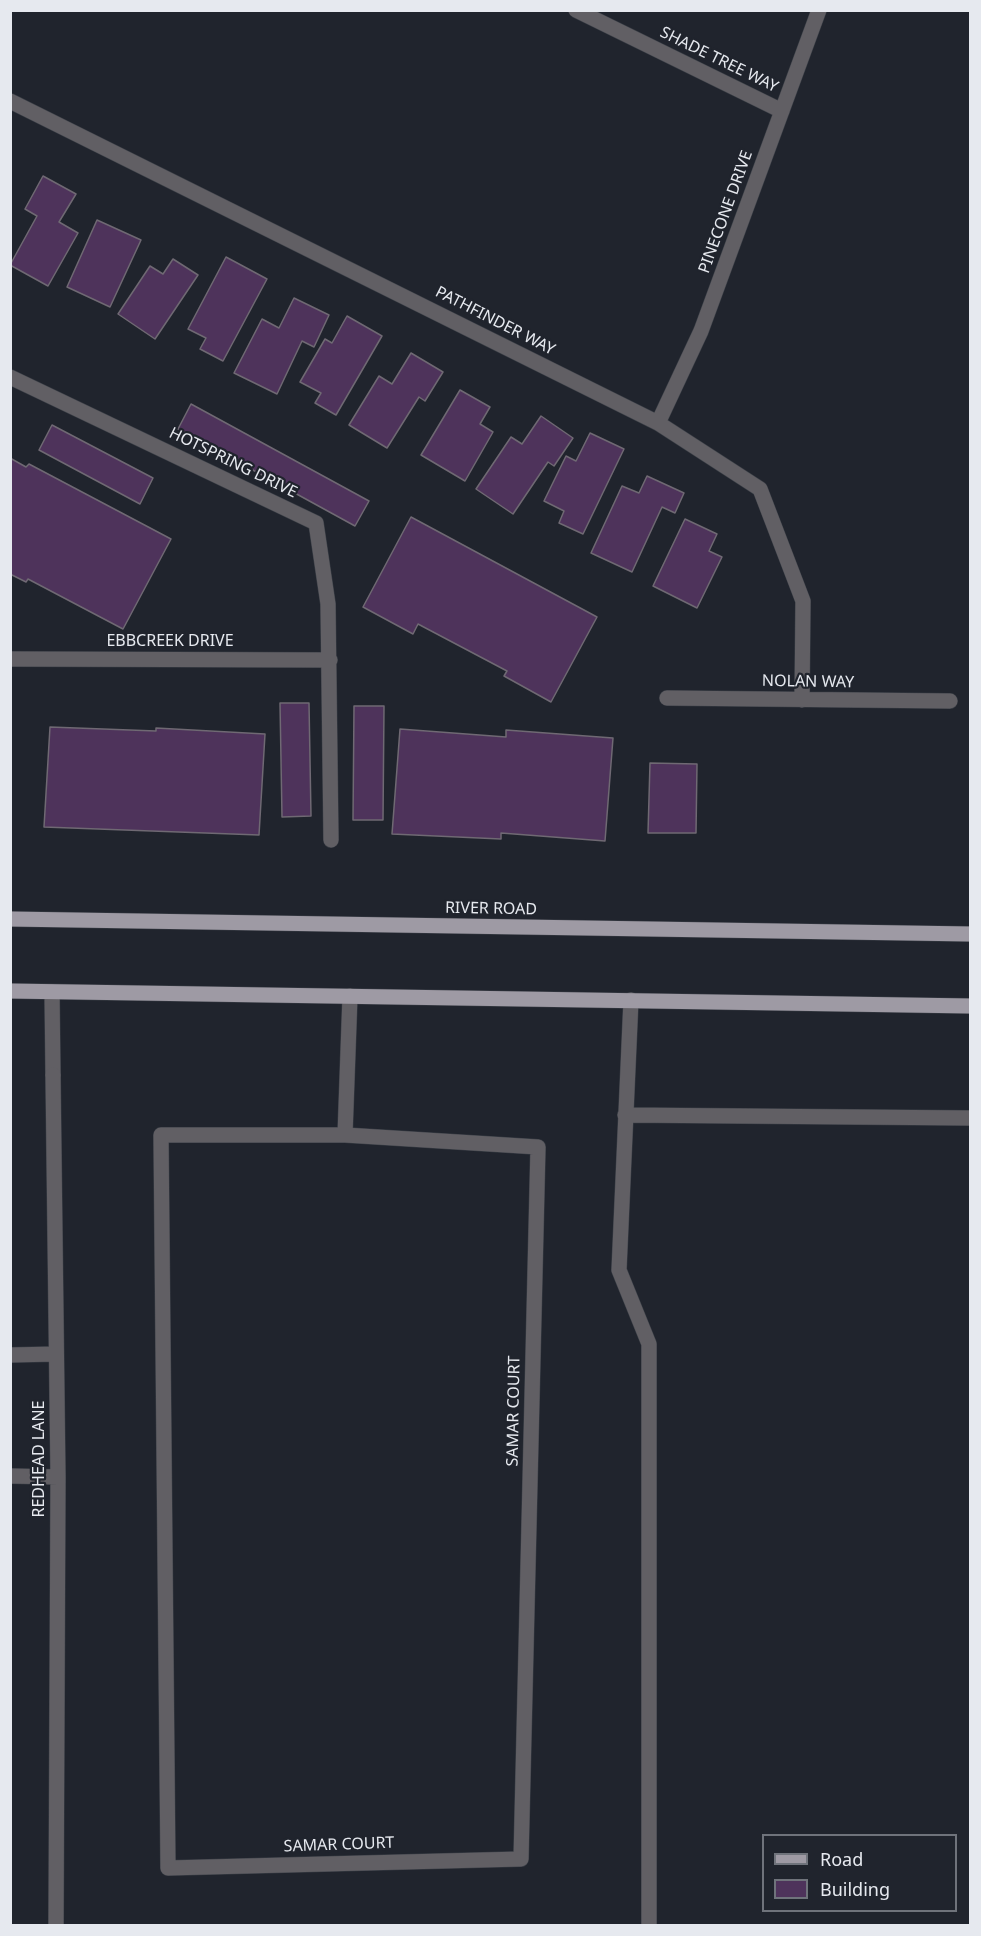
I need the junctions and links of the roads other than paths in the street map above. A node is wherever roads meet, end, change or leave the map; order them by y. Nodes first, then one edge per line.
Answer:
1 (576, 10) edge
2 (819, 10) edge
3 (10, 101) edge
4 (782, 111) junction
5 (10, 377) edge
6 (658, 423) junction
7 (10, 659) edge
8 (330, 660) junction
9 (667, 698) dead end
10 (802, 700) junction
11 (950, 701) dead end
12 (331, 840) dead end
13 (10, 919) edge
14 (970, 934) edge
15 (10, 991) edge
16 (52, 992) junction
17 (350, 996) junction
18 (631, 1000) junction
19 (970, 1006) edge
20 (625, 1115) junction
21 (970, 1118) edge
22 (345, 1135) junction
23 (56, 1354) junction
24 (10, 1355) edge
25 (10, 1476) edge
26 (58, 1477) junction
27 (56, 1926) edge
28 (649, 1926) edge

1 - 4 street, SHADE TREE WAY
2 - 4 street, PINECONE DRIVE
3 - 6 street, PATHFINDER WAY
4 - 6 street, PINECONE DRIVE
5 - 8 street, HOTSPRING DRIVE
6 - 10 street, PATHFINDER WAY
7 - 8 street, EBBCREEK DRIVE
8 - 12 street
9 - 10 street, NOLAN WAY
10 - 11 street, NOLAN WAY
13 - 14 main road, RIVER ROAD
15 - 16 main road
16 - 17 main road
16 - 23 street, REDHEAD LANE
17 - 18 main road
17 - 22 street
18 - 19 main road
18 - 20 street
20 - 21 street
20 - 28 street
22 - 22 street, SAMAR COURT
23 - 24 street
23 - 26 street, REDHEAD LANE
25 - 26 street
26 - 27 street, REDHEAD LANE

